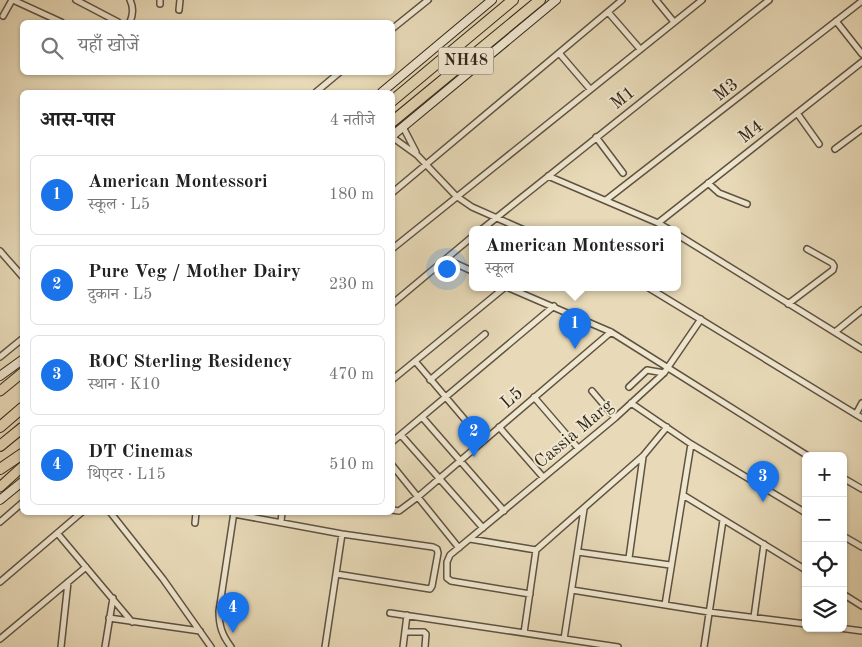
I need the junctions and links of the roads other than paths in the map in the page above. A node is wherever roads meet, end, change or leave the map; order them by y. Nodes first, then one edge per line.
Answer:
1 (13, 0) edge
2 (76, 0) edge
3 (130, 0) edge
4 (180, 0) edge
5 (428, 0) edge
6 (492, 0) edge
7 (514, 0) edge
8 (540, 0) edge
9 (556, 0) edge
10 (622, 0) edge
11 (656, 0) edge
12 (702, 0) edge
13 (769, 0) edge
14 (862, 1) edge
15 (179, 10) dead end
16 (608, 12) junction
17 (3, 16) dead end
18 (108, 17) junction
19 (57, 20) edge
20 (106, 20) edge
21 (114, 20) edge
22 (131, 20) edge
23 (836, 21) junction
24 (674, 22) junction
25 (395, 27) edge
26 (640, 49) junction
27 (559, 53) junction
28 (862, 54) edge
29 (862, 62) edge
30 (336, 75) edge
31 (590, 89) junction
32 (318, 90) edge
33 (384, 90) edge
34 (395, 99) edge
35 (797, 113) junction
36 (395, 120) edge
37 (403, 127) junction
38 (862, 130) edge
39 (395, 134) edge
40 (596, 137) junction
41 (395, 138) edge
42 (819, 144) dead end
43 (835, 149) dead end
44 (417, 155) junction
45 (427, 165) junction
46 (623, 172) dead end
47 (548, 176) junction
48 (708, 184) junction
49 (395, 191) edge
50 (456, 196) junction
51 (606, 200) junction
52 (747, 204) dead end
53 (495, 218) junction
54 (658, 223) junction
55 (485, 226) edge
56 (514, 226) edge
57 (663, 226) edge
58 (681, 237) edge
59 (469, 240) edge
60 (395, 247) edge
61 (808, 248) dead end
62 (0, 251) edge
63 (446, 259) junction
64 (469, 270) edge
65 (20, 274) edge
66 (500, 291) edge
67 (516, 291) edge
68 (654, 291) edge
69 (395, 302) edge
70 (788, 304) junction
71 (554, 306) junction
72 (862, 310) edge
73 (701, 319) junction
74 (610, 332) junction
75 (834, 332) junction
76 (484, 334) dead end
77 (20, 341) edge
78 (862, 349) edge
79 (0, 357) edge
80 (20, 361) edge
81 (415, 361) junction
82 (670, 368) junction
83 (664, 374) junction
84 (20, 375) edge
85 (0, 376) edge
86 (395, 378) edge
87 (430, 380) junction
88 (628, 388) dead end
89 (0, 391) edge
90 (592, 391) dead end
91 (534, 397) junction
92 (446, 398) junction
93 (631, 403) junction
94 (862, 403) edge
95 (20, 404) edge
96 (20, 410) edge
97 (856, 414) junction
98 (422, 417) junction
99 (615, 418) junction
100 (862, 418) edge
101 (4, 424) edge
102 (499, 427) junction
103 (667, 427) junction
104 (20, 430) edge
105 (401, 435) junction
106 (395, 440) edge
107 (483, 441) junction
108 (691, 444) junction
109 (0, 446) edge
110 (578, 448) junction
111 (802, 452) edge
112 (20, 455) edge
113 (643, 456) junction
114 (460, 461) junction
115 (395, 468) edge
116 (0, 469) edge
117 (20, 469) edge
118 (543, 477) junction
119 (439, 479) junction
120 (847, 480) edge
121 (20, 484) edge
122 (0, 486) edge
123 (862, 489) edge
124 (683, 495) junction
125 (419, 496) junction
126 (0, 500) edge
127 (20, 504) edge
128 (584, 509) junction
129 (395, 510) edge
130 (504, 511) junction
131 (802, 511) edge
132 (79, 515) edge
133 (112, 515) edge
134 (195, 515) edge
135 (234, 515) edge
136 (244, 515) edge
137 (282, 515) edge
138 (723, 520) junction
139 (0, 522) edge
140 (281, 522) junction
141 (194, 523) dead end
142 (483, 528) junction
143 (58, 534) junction
144 (342, 534) junction
145 (847, 538) edge
146 (470, 539) junction
147 (764, 544) junction
148 (862, 547) edge
149 (459, 548) junction
150 (536, 550) junction
151 (578, 552) junction
152 (628, 558) junction
153 (670, 565) junction
154 (86, 567) junction
155 (802, 568) edge
156 (336, 574) junction
157 (0, 582) edge
158 (68, 582) junction
159 (572, 590) junction
160 (530, 594) junction
161 (847, 597) edge
162 (112, 598) junction
163 (665, 605) junction
164 (862, 606) edge
165 (709, 612) junction
166 (390, 613) dead end
167 (407, 615) junction
168 (754, 617) junction
169 (110, 618) junction
170 (132, 622) junction
171 (802, 623) edge
172 (847, 629) edge
173 (200, 631) junction
174 (862, 631) edge
175 (405, 632) junction
176 (524, 633) junction
177 (0, 639) edge
178 (564, 639) junction
179 (61, 647) edge
180 (105, 647) edge
181 (211, 647) edge
182 (231, 647) edge
183 (325, 647) edge
184 (403, 647) edge
185 (424, 647) edge
186 (618, 647) edge
187 (704, 647) edge

1 - 17 street
1 - 19 street
2 - 18 street
3 - 22 street
4 - 15 street
5 - 25 street
6 - 33 main road
7 - 34 highway, NH48
8 - 36 highway, NH48
9 - 37 main road
10 - 16 street
11 - 24 street
12 - 24 street
13 - 40 street, M1
14 - 23 street, M3
16 - 26 street
16 - 27 street
18 - 20 street
18 - 21 street
23 - 28 street
23 - 51 street, M3
24 - 26 street
26 - 31 street
27 - 31 street
27 - 45 street
29 - 35 street, M4
30 - 32 street
31 - 50 street
35 - 42 street
35 - 48 street, M4
37 - 39 main road
37 - 44 street
38 - 43 street
40 - 46 street
40 - 47 street, M1
41 - 44 street
44 - 45 street
45 - 49 street
45 - 50 street
47 - 51 street
47 - 53 street, M1
48 - 52 street
48 - 54 street, M4
50 - 53 street
50 - 60 street
51 - 54 street
53 - 55 street, M1
53 - 56 street
54 - 57 street
58 - 70 street
59 - 63 street
61 - 70 street
62 - 65 street
63 - 64 street
63 - 69 street
66 - 81 street
67 - 71 street
68 - 73 street
70 - 75 street
71 - 74 street
71 - 92 street
72 - 75 street
73 - 82 street, Cassia Marg
73 - 97 street
74 - 82 street
74 - 91 street, L5
75 - 78 street
76 - 87 street
77 - 79 street
80 - 85 main road
81 - 86 street
81 - 87 street
82 - 83 street, Cassia Marg
82 - 111 street
83 - 88 street
83 - 93 street, Cassia Marg
84 - 89 main road
87 - 92 street
90 - 99 street
91 - 102 street, L5
91 - 110 street
92 - 98 street
92 - 107 street
93 - 99 street, Cassia Marg
93 - 103 street
94 - 97 street
95 - 101 highway
96 - 101 highway
97 - 100 street
98 - 105 street
98 - 114 street
99 - 110 street, Cassia Marg
102 - 107 street, L5
102 - 118 street
103 - 108 street
103 - 113 street
104 - 109 highway
105 - 106 street
105 - 119 street
107 - 114 street, L5
108 - 124 street
108 - 131 street
110 - 118 street, Cassia Marg
112 - 116 highway
113 - 128 street
113 - 152 street
114 - 119 street, L5
114 - 130 street
115 - 125 street
117 - 122 main road
118 - 130 street, Cassia Marg
119 - 125 street, L5
119 - 142 street
120 - 123 street
121 - 126 main road
124 - 138 street
124 - 153 street
125 - 129 street, L5
125 - 149 street
127 - 139 street
128 - 150 street
128 - 151 street
130 - 142 street, Cassia Marg
132 - 143 street
133 - 173 street
134 - 141 street
135 - 182 street
136 - 140 street
137 - 140 street
138 - 147 street
138 - 165 street
140 - 144 street
142 - 146 street, Cassia Marg
143 - 154 street
143 - 157 street
144 - 156 street
144 - 156 street
145 - 148 street
146 - 149 street, Cassia Marg
146 - 150 street
147 - 155 street
147 - 168 street
149 - 160 street, Cassia Marg
150 - 160 street
151 - 152 street
151 - 159 street
152 - 153 street
153 - 163 street
154 - 158 street
154 - 162 street
156 - 183 street
158 - 177 street
158 - 179 street
159 - 163 street
159 - 178 street
160 - 176 street
161 - 164 street
162 - 169 street
162 - 170 street
163 - 165 street
165 - 168 street
165 - 187 street
166 - 167 street
167 - 175 street
167 - 176 street
168 - 171 street
169 - 170 street
169 - 180 street
170 - 173 street
172 - 174 street
173 - 181 street
175 - 184 street
175 - 185 street
176 - 178 street
178 - 186 street

